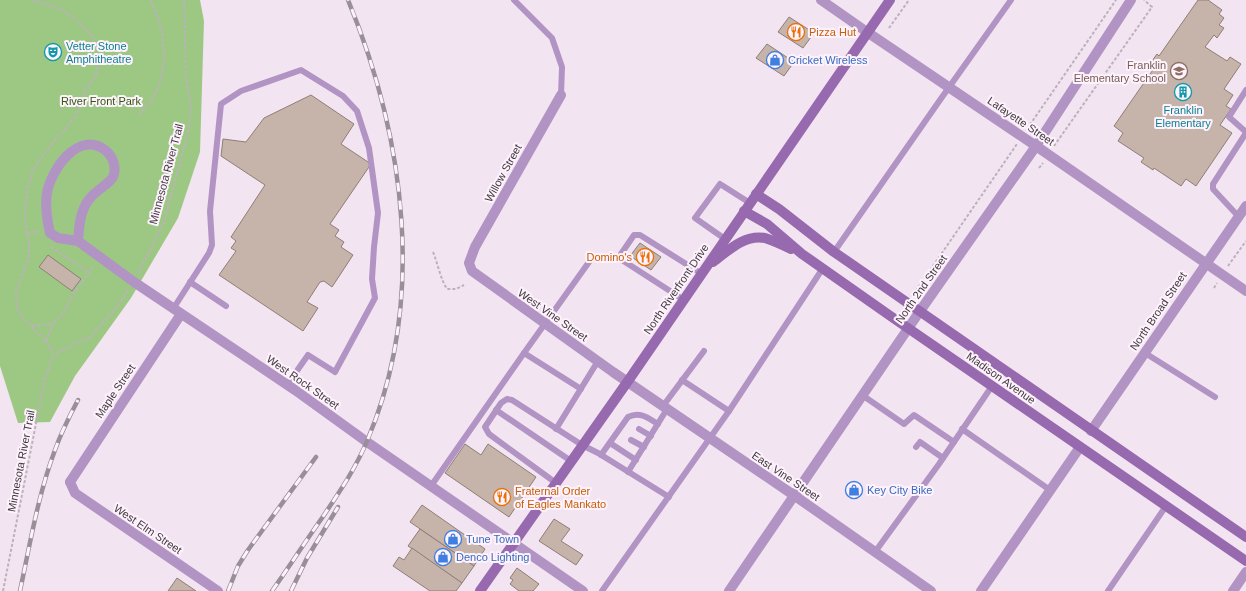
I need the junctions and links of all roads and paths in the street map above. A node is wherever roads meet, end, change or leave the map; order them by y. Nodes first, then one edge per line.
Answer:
1 (31, 0) edge
2 (150, 0) edge
3 (184, 0) edge
4 (514, 0) edge
5 (821, 0) edge
6 (890, 0) edge
7 (909, 0) edge
8 (1011, 0) edge
9 (1116, 0) edge
10 (1131, 0) edge
11 (1144, 0) edge
12 (889, 28) dead end
13 (867, 32) junction
14 (949, 87) junction
15 (1246, 90) edge
16 (561, 95) joint
17 (139, 115) dead end
18 (1246, 132) edge
19 (1022, 136) junction
20 (1036, 146) junction
21 (1049, 154) junction
22 (1039, 168) dead end
23 (756, 194) junction
24 (1246, 206) edge
25 (747, 207) junction
26 (1239, 217) junction
27 (27, 234) junction
28 (42, 238) dead end
29 (725, 239) junction
30 (78, 241) junction
31 (1246, 241) edge
32 (46, 243) dead end
33 (433, 252) dead end
34 (834, 252) junction
35 (802, 254) junction
36 (99, 257) junction
37 (589, 262) dead end
38 (469, 263) joint
39 (1206, 263) junction
40 (1228, 267) dead end
41 (823, 268) junction
42 (704, 271) junction
43 (88, 272) junction
44 (134, 282) junction
45 (190, 282) junction
46 (1217, 283) dead end
47 (464, 285) dead end
48 (1214, 288) dead end
49 (1246, 291) edge
50 (913, 295) dead end
51 (684, 300) junction
52 (226, 306) dead end
53 (920, 311) junction
54 (177, 312) junction
55 (544, 323) junction
56 (53, 324) junction
57 (32, 326) junction
58 (908, 328) junction
59 (46, 341) junction
60 (704, 351) dead end
61 (524, 353) junction
62 (1145, 353) junction
63 (54, 354) junction
64 (598, 361) junction
65 (682, 380) junction
66 (628, 381) junction
67 (287, 385) junction
68 (992, 386) junction
69 (581, 388) junction
70 (862, 395) junction
71 (1215, 398) dead end
72 (665, 407) junction
73 (496, 410) junction
74 (729, 411) junction
75 (658, 424) junction
76 (556, 428) junction
77 (639, 429) dead end
78 (962, 429) junction
79 (1091, 430) junction
80 (650, 436) junction
81 (710, 438) junction
82 (631, 440) dead end
83 (954, 442) junction
84 (610, 443) junction
85 (582, 445) junction
86 (644, 447) junction
87 (916, 447) dead end
88 (1080, 447) junction
89 (601, 455) junction
90 (943, 458) junction
91 (636, 460) junction
92 (571, 461) junction
93 (628, 472) junction
94 (70, 482) joint
95 (556, 483) junction
96 (431, 486) junction
97 (1050, 490) junction
98 (795, 496) junction
99 (669, 497) junction
100 (1166, 506) junction
101 (1246, 537) edge
102 (514, 543) junction
103 (875, 552) junction
104 (1246, 561) edge
105 (1246, 572) edge
106 (3, 591) edge
107 (218, 591) edge
108 (480, 591) edge
109 (584, 591) edge
110 (602, 591) edge
111 (729, 591) edge
112 (930, 591) edge
113 (981, 591) edge
114 (1108, 591) edge
115 (1233, 591) edge

1 - 27 path
2 - 17 path
3 - 44 path, Minnesota River Trail
4 - 16 lane
5 - 13 street, Lafayette Street
6 - 13 main road, North Riverfront Drive
7 - 12 path
8 - 14 lane
9 - 19 path
10 - 20 street, North 2nd Street
11 - 21 path
13 - 14 street, Lafayette Street
13 - 23 main road, North Riverfront Drive
14 - 19 street, Lafayette Street
14 - 34 lane
15 - 18 lane
16 - 38 street, Willow Street
18 - 26 lane
19 - 20 street, Lafayette Street
19 - 50 path
20 - 21 street, Lafayette Street
20 - 53 street, North 2nd Street
21 - 22 path
21 - 39 street, Lafayette Street
23 - 25 main road, North Riverfront Drive
23 - 34 main road, Madison Avenue
24 - 26 street, North Broad Street
25 - 29 main road, North Riverfront Drive
25 - 29 lane
25 - 35 main road, Madison Avenue
26 - 39 street, North Broad Street
27 - 28 path
27 - 57 path
29 - 42 main road, North Riverfront Drive
30 - 30 street, West Rock Street
30 - 36 street, West Rock Street
31 - 40 path
32 - 43 path
33 - 47 path
34 - 53 main road, Madison Avenue
35 - 41 main road, Madison Avenue
35 - 42 main road
36 - 43 path
36 - 44 street, West Rock Street
37 - 55 lane
38 - 55 street, West Vine Street
39 - 49 street, Lafayette Street
39 - 62 street, North Broad Street
41 - 58 main road, Madison Avenue
41 - 74 lane
42 - 51 main road, North Riverfront Drive
42 - 51 lane
43 - 56 path
44 - 54 street, West Rock Street
44 - 63 path, Minnesota River Trail
45 - 52 lane
45 - 54 lane
45 - 67 lane
46 - 48 path
51 - 66 main road, North Riverfront Drive
53 - 58 street, North 2nd Street
53 - 79 main road, Madison Avenue
54 - 67 street, West Rock Street
54 - 94 street, Maple Street
55 - 61 lane
55 - 64 street, West Vine Street
56 - 57 path
56 - 59 path
57 - 59 path
58 - 68 main road, Madison Avenue
58 - 70 street, North 2nd Street
59 - 63 path
60 - 65 lane
61 - 69 lane
61 - 96 lane
62 - 71 lane
62 - 79 street, North Broad Street
63 - 106 path, Minnesota River Trail
64 - 66 street, West Vine Street
64 - 69 lane
65 - 72 lane
65 - 74 lane
66 - 72 street, East Vine Street
66 - 85 main road, North Riverfront Drive
67 - 96 street, West Rock Street
68 - 78 lane
68 - 88 main road, Madison Avenue
69 - 76 lane
70 - 83 lane
70 - 98 street, North 2nd Street
72 - 75 lane
72 - 81 street, East Vine Street
73 - 76 lane
73 - 92 lane
73 - 95 lane
74 - 81 lane
75 - 80 lane
75 - 84 lane
76 - 85 lane
77 - 80 lane
78 - 83 lane
78 - 97 lane
79 - 101 main road, Madison Avenue
80 - 86 lane
81 - 98 street, East Vine Street
81 - 99 lane
82 - 86 lane
83 - 90 lane
84 - 89 lane
84 - 91 lane
85 - 89 lane
85 - 92 main road, North Riverfront Drive
86 - 91 lane
87 - 90 lane
88 - 97 street
88 - 100 main road, Madison Avenue
89 - 93 lane
90 - 103 lane
91 - 93 lane
92 - 95 main road, North Riverfront Drive
93 - 99 lane
94 - 107 street, West Elm Street
95 - 102 main road, North Riverfront Drive
96 - 102 street, West Rock Street
97 - 113 street
98 - 103 street, East Vine Street
98 - 111 street, North 2nd Street
99 - 110 lane
100 - 104 main road, Madison Avenue
100 - 114 lane
102 - 108 main road, North Riverfront Drive
102 - 109 street, West Rock Street
103 - 112 street, East Vine Street
105 - 115 street

